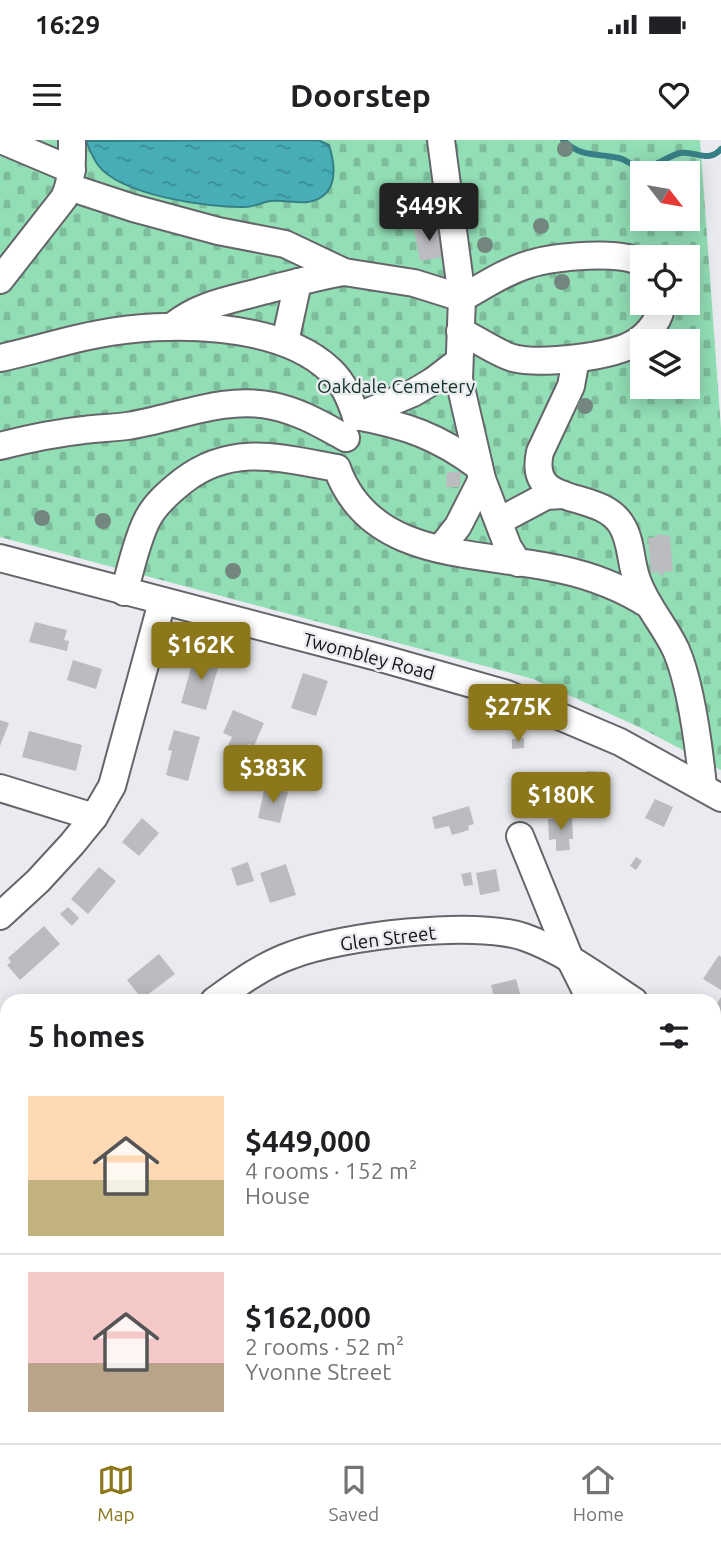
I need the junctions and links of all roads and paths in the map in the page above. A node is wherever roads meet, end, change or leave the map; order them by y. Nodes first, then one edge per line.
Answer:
1 (1, 140) edge
2 (72, 140) edge
3 (441, 140) edge
4 (71, 178) junction
5 (630, 258) edge
6 (344, 272) junction
7 (0, 280) edge
8 (298, 282) junction
9 (462, 298) junction
10 (659, 315) edge
11 (174, 325) junction
12 (460, 331) junction
13 (285, 342) junction
14 (0, 358) edge
15 (576, 359) junction
16 (458, 362) junction
17 (351, 427) junction
18 (0, 446) edge
19 (337, 468) junction
20 (480, 473) junction
21 (563, 495) junction
22 (499, 521) junction
23 (440, 549) junction
24 (0, 558) edge
25 (518, 563) junction
26 (124, 592) junction
27 (162, 602) junction
28 (649, 605) junction
29 (0, 788) edge
30 (712, 792) edge
31 (93, 817) junction
32 (520, 836) dead end
33 (0, 916) edge
34 (570, 959) junction
35 (225, 994) edge
36 (588, 994) edge
37 (623, 994) edge

1 - 4 street
2 - 4 street
3 - 9 street
4 - 6 street
4 - 7 street
5 - 9 street
6 - 8 street
6 - 9 street
8 - 11 street
8 - 13 street
9 - 12 street
10 - 15 street
11 - 13 street
11 - 14 street
12 - 15 street
12 - 16 street
13 - 17 street
15 - 21 street
16 - 17 street
16 - 20 street
17 - 18 street
17 - 19 street
17 - 20 street
19 - 23 street
19 - 26 street
20 - 22 street
20 - 23 street
21 - 22 street
21 - 28 street
22 - 25 street
23 - 25 street
24 - 26 street, Twombley Road
25 - 28 street
26 - 27 street, Twombley Road
27 - 30 street, Twombley Road
27 - 31 street
28 - 30 street
29 - 31 street
31 - 33 street
32 - 34 street
34 - 35 street, Glen Street
34 - 36 street
34 - 37 street, Glen Street

